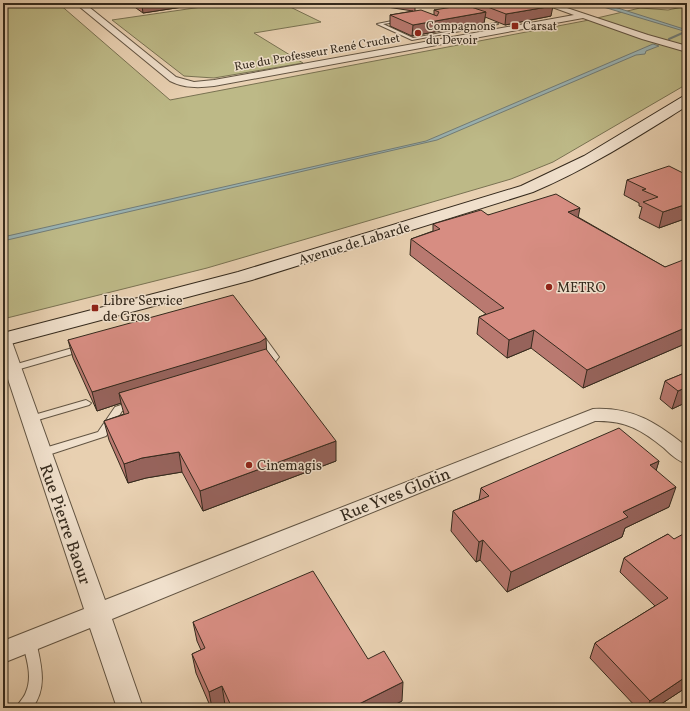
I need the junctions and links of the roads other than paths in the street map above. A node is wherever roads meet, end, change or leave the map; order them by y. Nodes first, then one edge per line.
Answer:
1 (79, 3) edge
2 (545, 3) edge
3 (583, 16) junction
4 (411, 19) edge
5 (489, 22) edge
6 (687, 49) edge
7 (687, 100) edge
8 (256, 332) edge
9 (3, 339) edge
10 (91, 346) edge
11 (252, 367) edge
12 (13, 368) junction
13 (86, 402) dead end
14 (140, 402) edge
15 (31, 419) junction
16 (42, 453) junction
17 (687, 456) edge
18 (98, 614) junction
19 (30, 642) junction
20 (3, 652) edge
21 (23, 708) edge
22 (130, 708) edge

1 - 3 street, Rue du Professeur René Cruchet
2 - 3 street
3 - 6 street
4 - 5 lane
7 - 9 main road, Avenue de Labarde
8 - 11 lane
9 - 12 street, Rue Pierre Baour
10 - 12 lane
12 - 15 street, Rue Pierre Baour
13 - 15 lane
14 - 16 lane
15 - 16 street, Rue Pierre Baour
16 - 18 street, Rue Pierre Baour
17 - 18 street, Rue Yves Glotin
18 - 19 street, Rue Yves Glotin
18 - 22 street, Rue Pierre Baour
19 - 20 street, Rue Yves Glotin
19 - 21 lane

